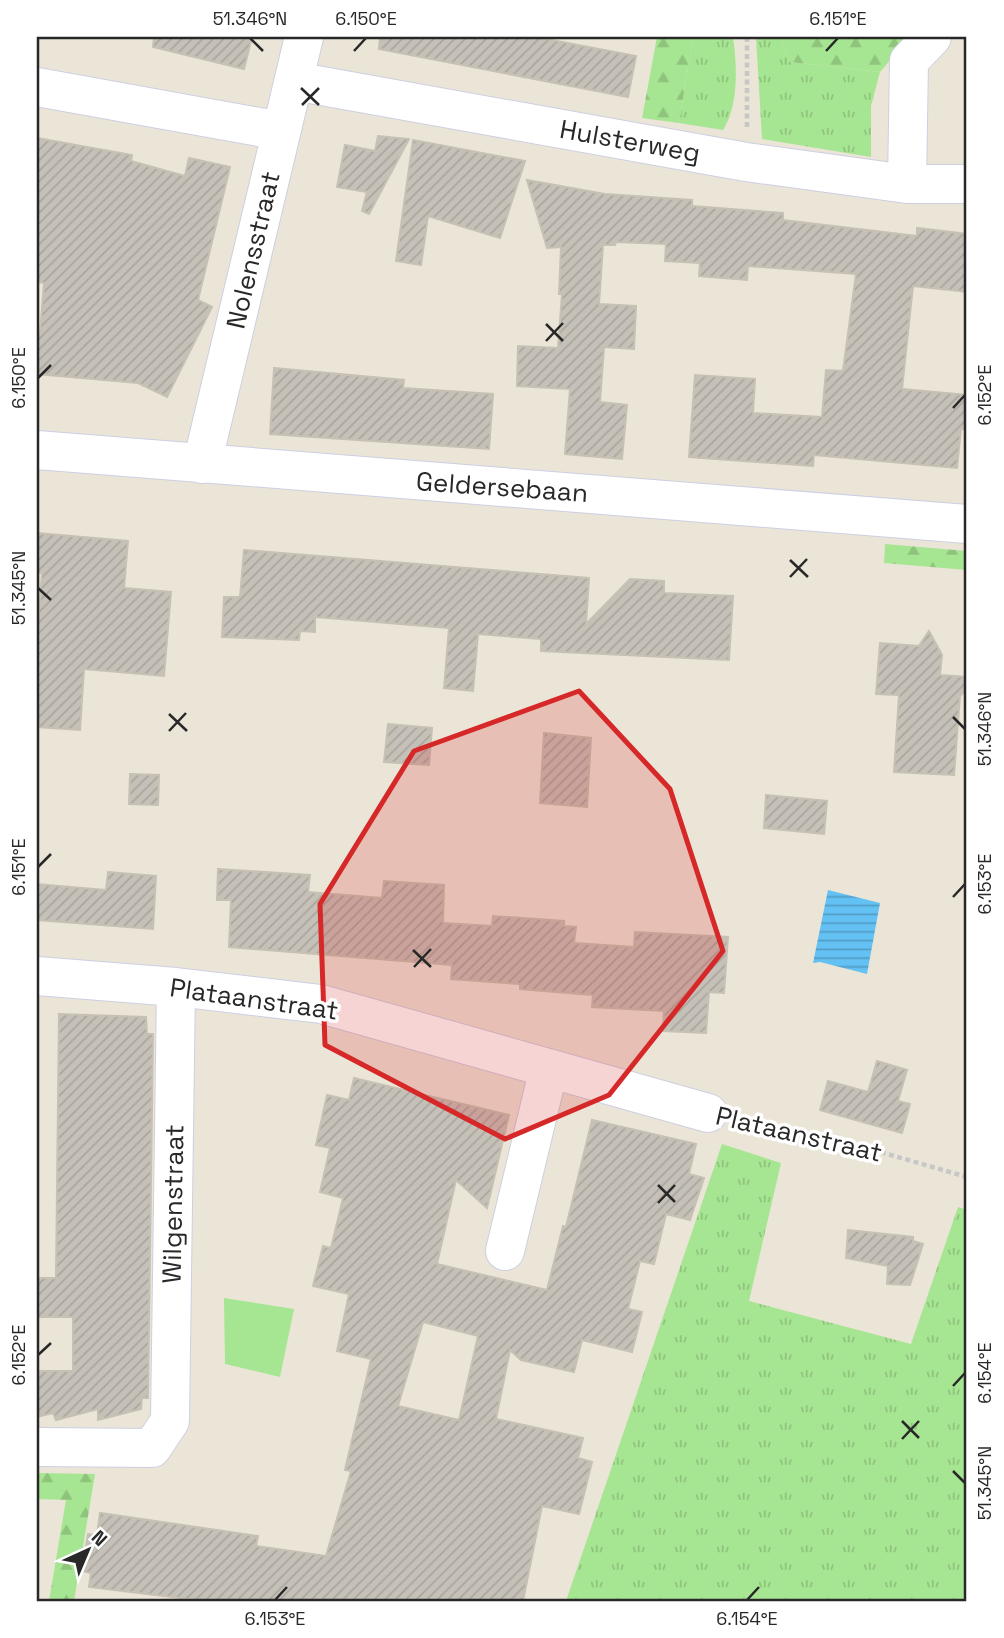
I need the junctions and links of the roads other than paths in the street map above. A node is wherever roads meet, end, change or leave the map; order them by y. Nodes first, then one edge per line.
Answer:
1 (304, 37) edge
2 (932, 37) edge
3 (294, 81) junction
4 (37, 87) edge
5 (281, 131) junction
6 (907, 184) junction
7 (967, 184) edge
8 (37, 450) edge
9 (202, 464) junction
10 (967, 524) edge
11 (37, 976) edge
12 (176, 987) junction
13 (549, 1068) junction
14 (708, 1113) road end
15 (505, 1251) dead end
16 (37, 1447) edge

1 - 3 street, Nolensstraat
2 - 6 street
3 - 5 street, Nolensstraat
3 - 6 street, Hulsterweg
4 - 5 street
5 - 9 street, Nolensstraat
6 - 7 street, Hulsterweg
8 - 9 street, Geldersebaan
9 - 10 street, Geldersebaan
11 - 12 street, Plataanstraat
12 - 13 street, Plataanstraat
12 - 16 street, Wilgenstraat
13 - 14 street, Plataanstraat
13 - 15 street

